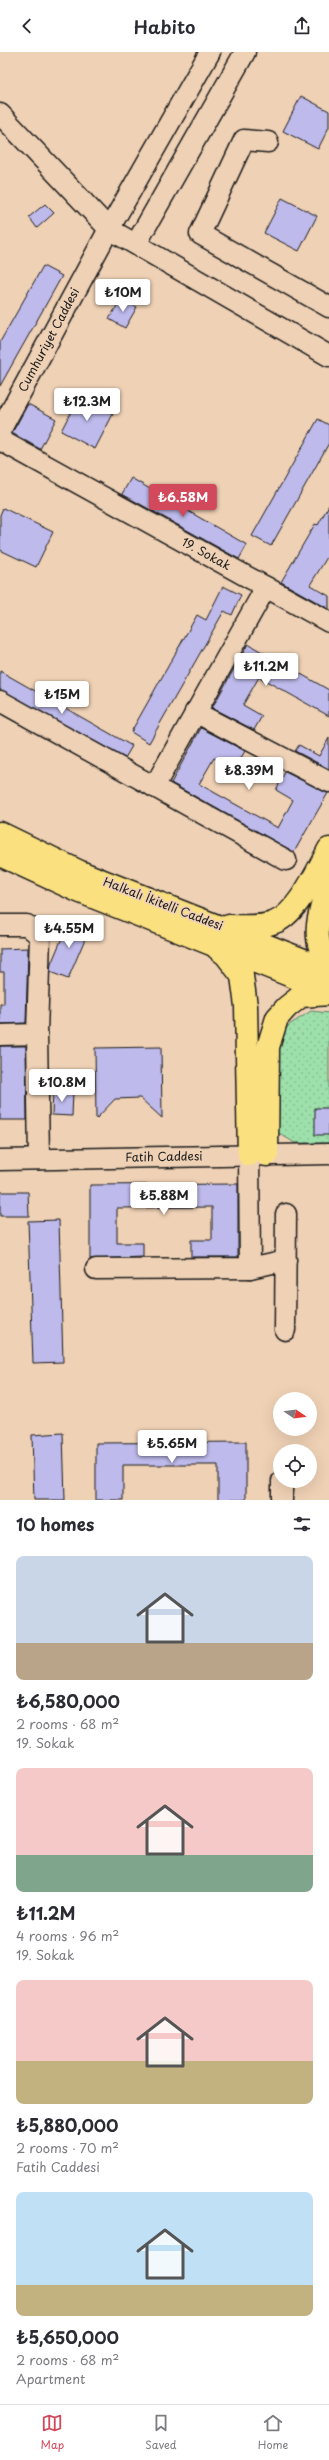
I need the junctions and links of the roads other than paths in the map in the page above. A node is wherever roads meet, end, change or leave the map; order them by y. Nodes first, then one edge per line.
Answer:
1 (210, 52) edge
2 (245, 52) edge
3 (0, 114) edge
4 (268, 142) dead end
5 (109, 229) junction
6 (136, 244) junction
7 (329, 307) edge
8 (329, 356) edge
9 (0, 431) edge
10 (0, 440) edge
11 (266, 587) junction
12 (329, 622) edge
13 (0, 701) edge
14 (196, 712) junction
15 (329, 782) edge
16 (154, 787) junction
17 (0, 832) edge
18 (329, 849) edge
19 (0, 855) edge
20 (286, 860) dead end
21 (329, 882) edge
22 (0, 925) edge
23 (214, 934) junction
24 (329, 962) edge
25 (329, 970) edge
26 (329, 993) edge
27 (38, 1034) junction
28 (0, 1035) edge
29 (329, 1154) edge
30 (258, 1155) junction
31 (0, 1160) edge
32 (39, 1160) junction
33 (286, 1214) dead end
34 (286, 1260) junction
35 (250, 1268) junction
36 (96, 1269) dead end
37 (285, 1330) dead end
38 (282, 1488) edge
39 (282, 1500) edge

1 - 5 street, Cumhuriyet Caddesi
2 - 6 street
3 - 5 street
4 - 7 street
5 - 6 street
5 - 9 street, Cumhuriyet Caddesi
6 - 8 street
10 - 11 street, 19. Sokak
11 - 12 street, 19. Sokak
11 - 14 street
13 - 16 street
14 - 15 street
14 - 16 street
16 - 20 street
17 - 23 main road, Halkalı İkitelli Caddesi
18 - 23 main road
19 - 23 main road, Halkalı İkitelli Caddesi
21 - 24 main road
22 - 27 street
23 - 25 main road, Halkalı İkitelli Caddesi
23 - 26 main road, Halkalı İkitelli Caddesi
23 - 30 main road
26 - 30 main road
27 - 28 street
27 - 32 street
29 - 30 street, Fatih Caddesi
30 - 32 street, Fatih Caddesi
30 - 35 street
31 - 32 street, Fatih Caddesi
33 - 34 street
34 - 35 street
34 - 37 street
35 - 36 street
38 - 39 street

